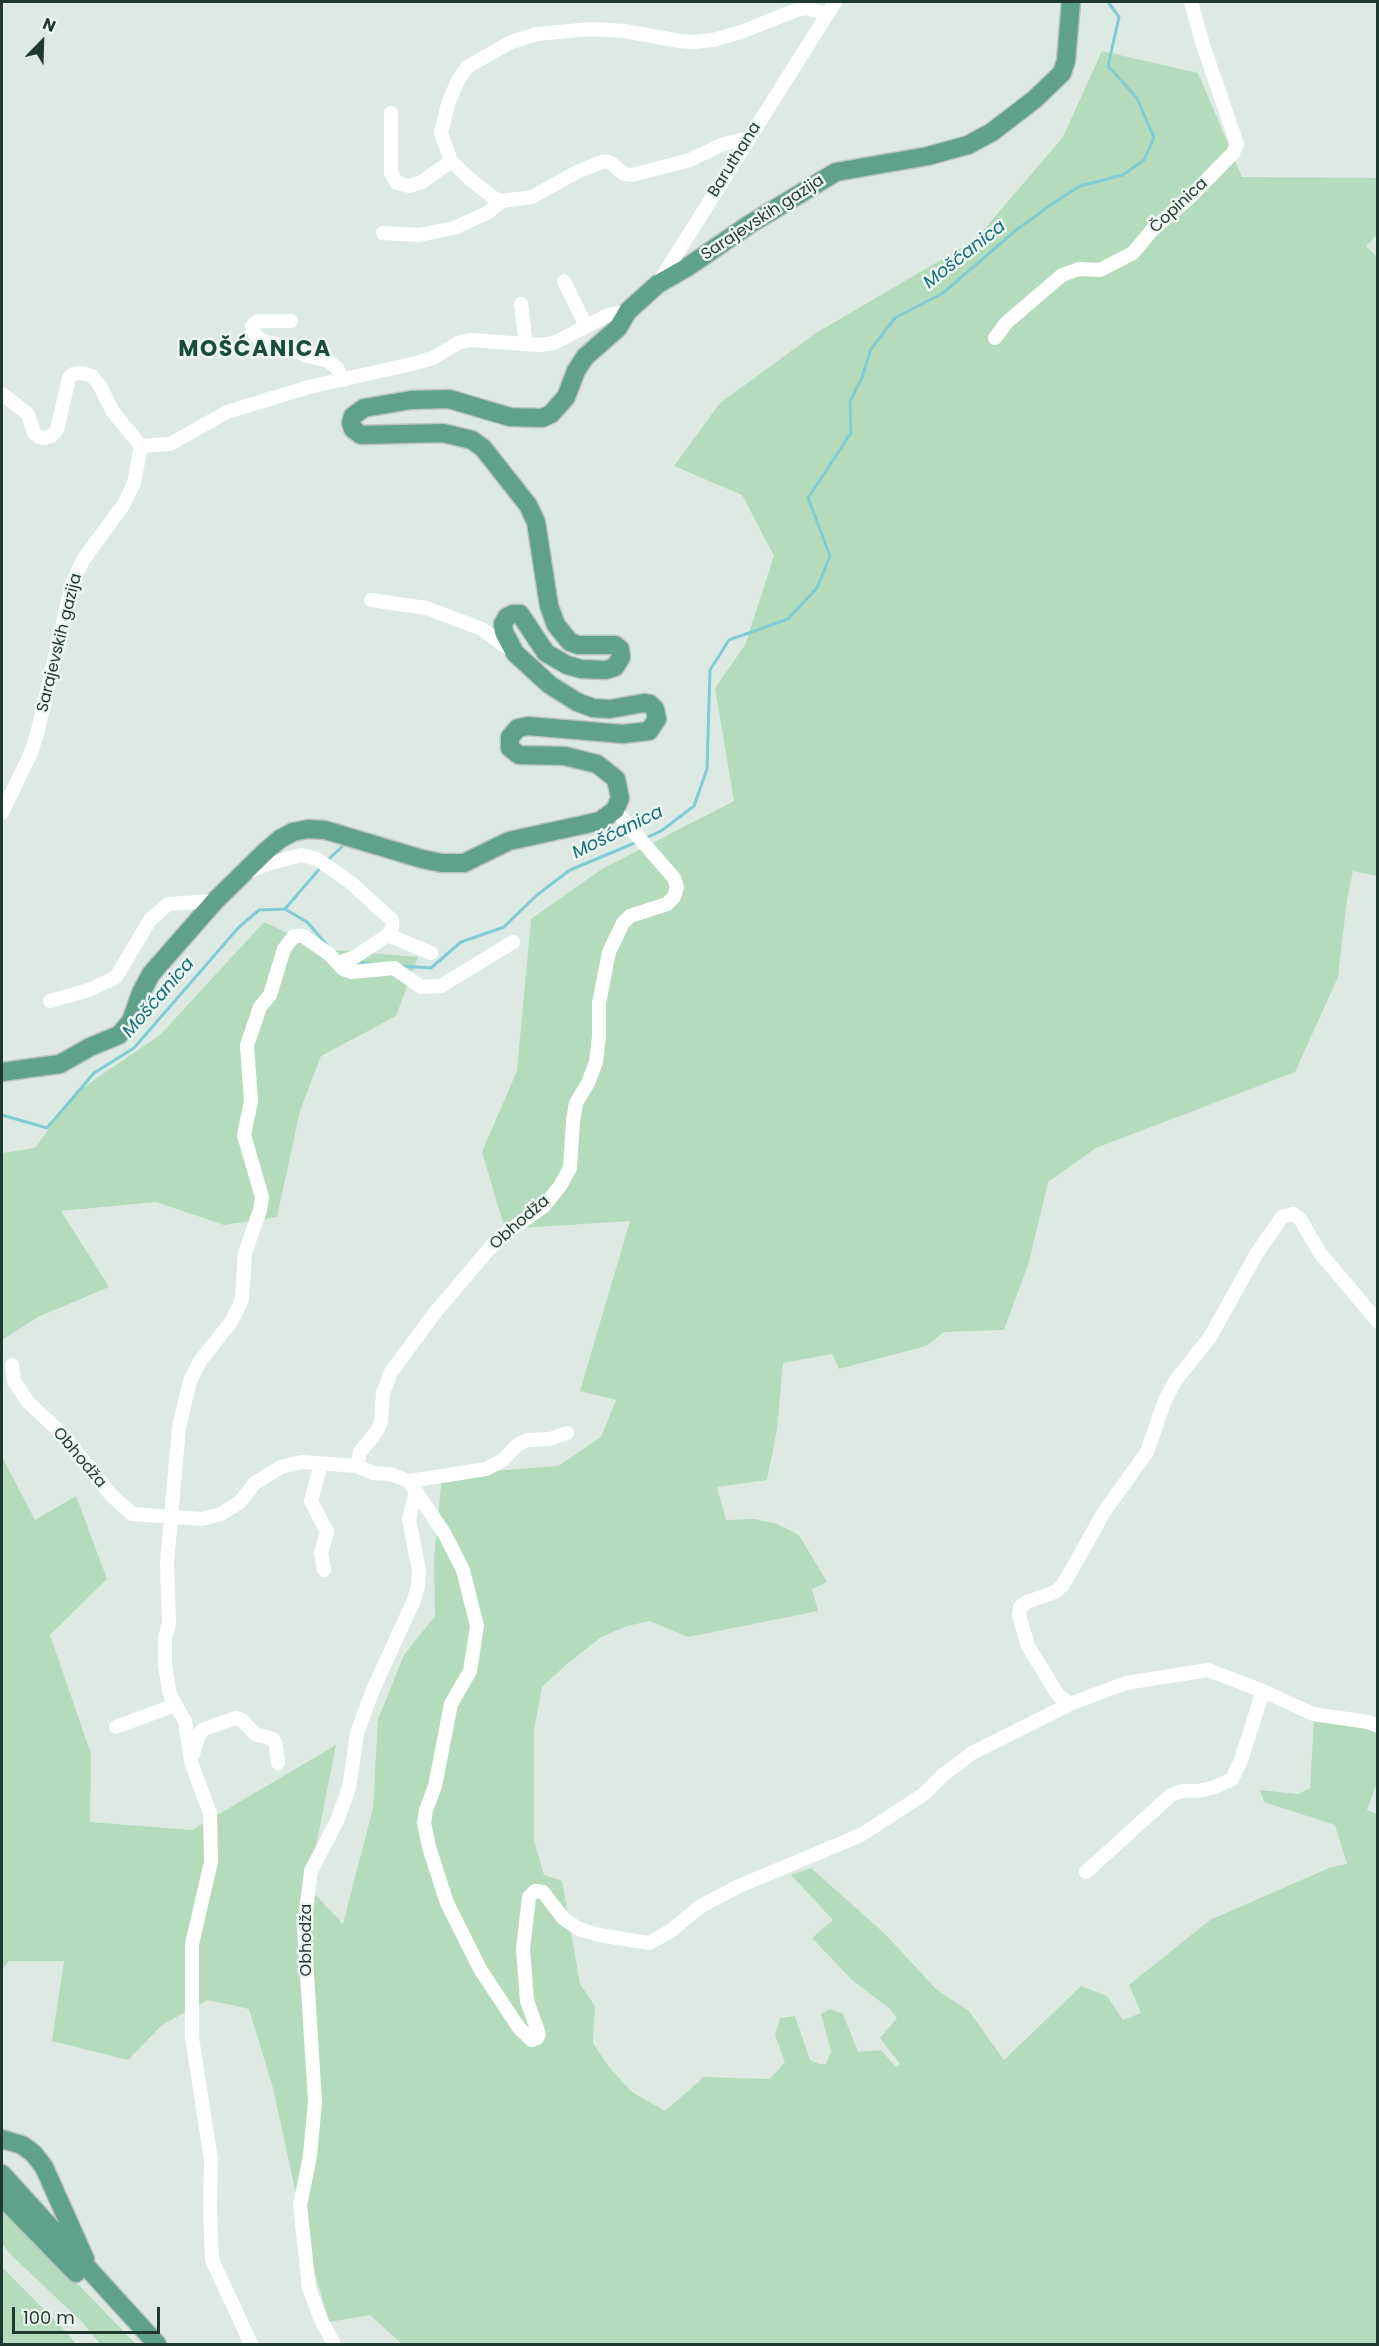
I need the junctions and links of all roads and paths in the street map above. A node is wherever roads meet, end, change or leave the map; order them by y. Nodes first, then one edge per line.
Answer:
1 (835, 2) edge
2 (1071, 2) edge
3 (1191, 2) edge
4 (827, 14) junction
5 (391, 113) dead end
6 (749, 138) junction
7 (451, 161) junction
8 (502, 201) junction
9 (383, 233) dead end
10 (564, 281) dead end
11 (658, 284) junction
12 (521, 304) dead end
13 (628, 311) junction
14 (291, 321) dead end
15 (586, 326) junction
16 (995, 338) dead end
17 (526, 344) junction
18 (343, 380) junction
19 (2, 394) edge
20 (141, 446) junction
21 (371, 600) dead end
22 (515, 653) junction
23 (615, 810) junction
24 (2, 813) edge
25 (240, 875) junction
26 (215, 901) junction
27 (388, 935) junction
28 (513, 942) dead end
29 (431, 953) dead end
30 (338, 963) junction
31 (50, 1001) dead end
32 (2, 1072) edge
33 (1377, 1322) edge
34 (12, 1365) dead end
35 (567, 1433) dead end
36 (321, 1464) junction
37 (357, 1466) junction
38 (413, 1486) junction
39 (170, 1516) junction
40 (324, 1570) dead end
41 (1263, 1691) junction
42 (1070, 1704) junction
43 (175, 1705) junction
44 (1377, 1726) edge
45 (116, 1727) dead end
46 (191, 1762) junction
47 (278, 1763) dead end
48 (1086, 1872) dead end
49 (2, 2139) edge
50 (2, 2174) edge
51 (7, 2203) edge
52 (91, 2272) junction
53 (147, 2344) edge
54 (157, 2344) edge
55 (250, 2344) edge
56 (334, 2344) edge

1 - 4 street, Baruthana
2 - 11 main road, Sarajevskih gazija
3 - 16 street, Čopinica
4 - 6 street, Baruthana
4 - 7 street
5 - 7 street
6 - 8 street
6 - 11 street, Baruthana
7 - 8 street
8 - 9 street
10 - 15 street
11 - 13 main road, Baruthana
12 - 17 street
13 - 15 street
13 - 22 main road
14 - 18 street
15 - 17 street
17 - 18 street
18 - 20 street
19 - 20 street
20 - 24 street, Sarajevskih gazija
21 - 22 street
22 - 23 main road
23 - 25 main road
23 - 37 street, Obhodža
25 - 26 main road
25 - 27 street
26 - 31 street
26 - 32 main road
27 - 29 street
27 - 30 street
28 - 30 street
30 - 39 street
33 - 42 street
34 - 39 street, Obhodža
35 - 38 street, Obhodža
36 - 37 street, Obhodža
36 - 39 street, Obhodža
36 - 40 street
37 - 38 street, Obhodža
38 - 42 street
38 - 56 street, Obhodža
39 - 43 street
41 - 42 street
41 - 44 street
41 - 48 street
43 - 45 street
43 - 46 street
46 - 47 street
46 - 55 street
49 - 52 main road
50 - 52 main road
51 - 53 main road
52 - 54 main road

